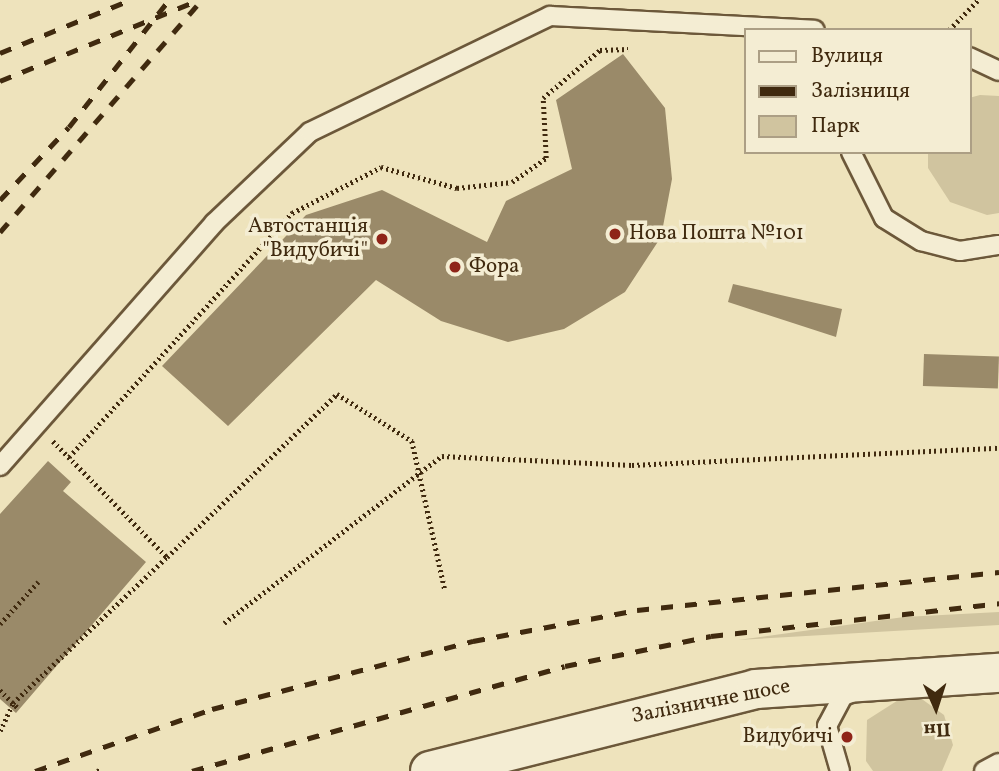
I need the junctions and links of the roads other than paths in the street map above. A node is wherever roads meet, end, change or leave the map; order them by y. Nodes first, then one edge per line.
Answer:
1 (777, 28) edge
2 (971, 58) edge
3 (999, 71) edge
4 (852, 154) edge
5 (999, 245) edge
6 (0, 466) edge
7 (999, 673) edge
8 (893, 677) junction
9 (999, 762) edge
10 (430, 771) edge
11 (841, 771) edge
12 (984, 771) edge

1 - 6 lane
2 - 3 lane
4 - 5 lane
7 - 8 street, Залізничне шосе
8 - 10 street, Залізничне шосе
8 - 11 lane
9 - 12 lane

